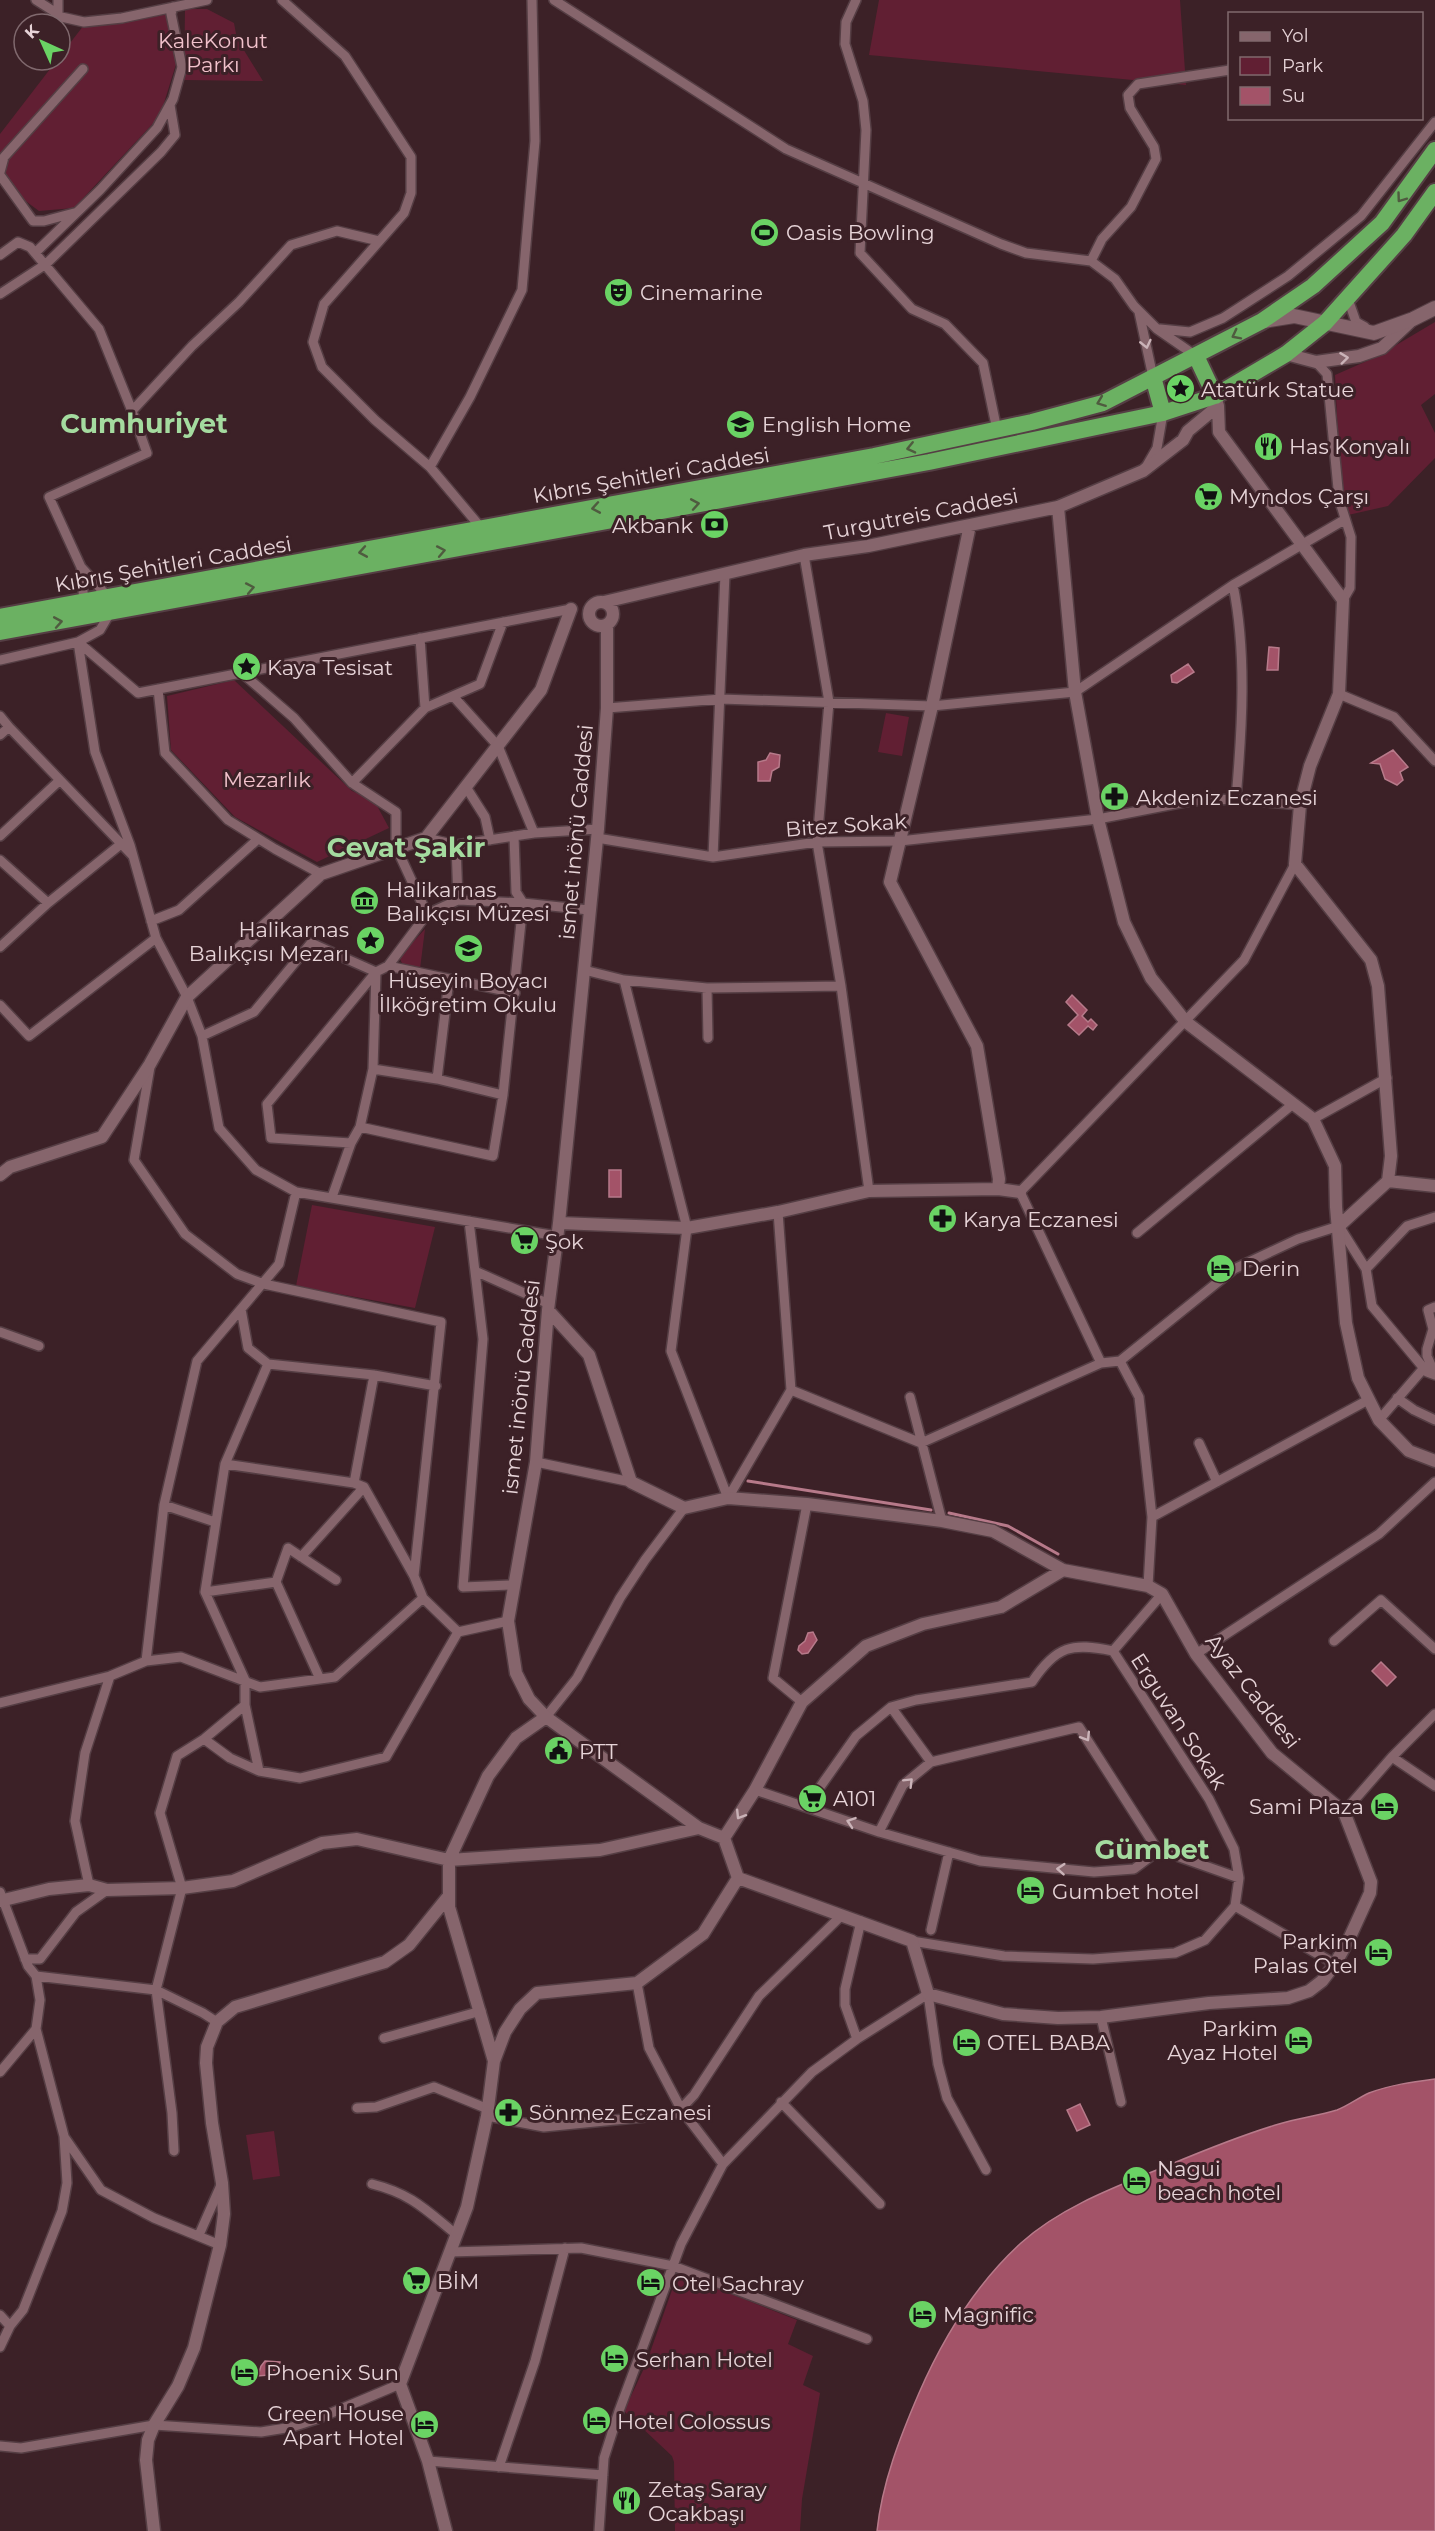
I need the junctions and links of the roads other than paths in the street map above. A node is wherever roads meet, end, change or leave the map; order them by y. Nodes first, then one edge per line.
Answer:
1 (36, 0) edge
2 (207, 0) edge
3 (282, 0) edge
4 (532, 0) edge
5 (554, 0) edge
6 (856, 0) edge
7 (173, 7) junction
8 (55, 12) edge
9 (72, 19) edge
10 (83, 69) dead end
11 (1228, 70) edge
12 (170, 105) junction
13 (1435, 122) edge
14 (1435, 150) edge
15 (2, 155) edge
16 (0, 173) edge
17 (864, 182) junction
18 (1435, 192) edge
19 (76, 213) junction
20 (379, 241) junction
21 (35, 253) junction
22 (0, 255) edge
23 (1091, 261) junction
24 (46, 264) junction
25 (0, 294) edge
26 (1348, 299) junction
27 (1435, 308) edge
28 (1139, 312) junction
29 (1413, 320) junction
30 (1262, 321) junction
31 (1325, 323) junction
32 (1158, 329) junction
33 (1374, 333) junction
34 (1286, 354) junction
35 (1196, 356) junction
36 (1316, 362) junction
37 (1153, 377) junction
38 (1217, 401) junction
39 (132, 411) junction
40 (1163, 413) junction
41 (997, 430) junction
42 (430, 467) junction
43 (1143, 471) junction
44 (1058, 507) junction
45 (1344, 519) junction
46 (970, 525) junction
47 (483, 530) junction
48 (1300, 545) junction
49 (804, 555) junction
50 (81, 567) junction
51 (725, 574) junction
52 (1233, 585) junction
53 (1343, 600) junction
54 (84, 603) junction
55 (110, 606) junction
56 (603, 606) junction
57 (571, 609) junction
58 (0, 617) edge
59 (503, 622) junction
60 (598, 624) junction
61 (0, 632) edge
62 (420, 638) junction
63 (78, 642) junction
64 (0, 660) edge
65 (242, 673) junction
66 (158, 689) junction
67 (1076, 692) junction
68 (1339, 694) junction
69 (453, 696) junction
70 (721, 699) junction
71 (829, 702) junction
72 (932, 706) junction
73 (425, 708) junction
74 (607, 708) junction
75 (0, 716) edge
76 (9, 727) junction
77 (0, 735) edge
78 (498, 746) junction
79 (1435, 762) edge
80 (60, 780) junction
81 (352, 783) junction
82 (466, 787) junction
83 (1236, 799) junction
84 (1300, 805) junction
85 (1098, 819) junction
86 (534, 833) junction
87 (597, 834) junction
88 (0, 836) edge
89 (514, 836) junction
90 (426, 838) junction
91 (258, 839) junction
92 (490, 840) junction
93 (900, 841) junction
94 (817, 842) junction
95 (121, 844) junction
96 (456, 845) junction
97 (396, 847) junction
98 (133, 857) junction
99 (713, 857) junction
100 (0, 860) edge
101 (1295, 864) junction
102 (321, 874) junction
103 (458, 900) junction
104 (48, 903) junction
105 (523, 903) junction
106 (589, 910) junction
107 (427, 914) junction
108 (151, 921) junction
109 (156, 938) junction
110 (0, 947) edge
111 (388, 966) junction
112 (584, 970) junction
113 (376, 972) junction
114 (449, 980) junction
115 (624, 980) junction
116 (841, 986) junction
117 (707, 988) junction
118 (515, 993) junction
119 (187, 997) junction
120 (0, 1005) edge
121 (1186, 1022) junction
122 (202, 1036) junction
123 (708, 1038) dead end
124 (150, 1064) junction
125 (373, 1069) junction
126 (1387, 1078) junction
127 (437, 1079) junction
128 (503, 1095) junction
129 (1293, 1104) junction
130 (1313, 1119) junction
131 (360, 1127) junction
132 (351, 1143) junction
133 (0, 1175) edge
134 (1388, 1181) junction
135 (1435, 1186) edge
136 (998, 1190) junction
137 (869, 1191) junction
138 (296, 1192) junction
139 (1020, 1192) junction
140 (332, 1197) junction
141 (778, 1212) junction
142 (1435, 1217) edge
143 (469, 1221) junction
144 (1339, 1226) junction
145 (687, 1228) junction
146 (558, 1230) junction
147 (1137, 1233) dead end
148 (1366, 1269) junction
149 (475, 1271) junction
150 (264, 1284) junction
151 (548, 1307) junction
152 (1435, 1307) edge
153 (241, 1309) junction
154 (0, 1332) edge
155 (39, 1346) dead end
156 (1120, 1361) junction
157 (1101, 1363) junction
158 (268, 1364) junction
159 (1424, 1369) junction
160 (374, 1375) junction
161 (1435, 1375) edge
162 (436, 1386) junction
163 (791, 1390) junction
164 (910, 1397) dead end
165 (1397, 1398) junction
166 (1368, 1400) junction
167 (1379, 1420) junction
168 (1435, 1420) edge
169 (921, 1443) junction
170 (1199, 1443) dead end
171 (1435, 1461) edge
172 (536, 1462) junction
173 (225, 1464) junction
174 (631, 1482) junction
175 (1217, 1482) junction
176 (1435, 1482) edge
177 (354, 1483) junction
178 (364, 1487) junction
179 (728, 1498) junction
180 (807, 1504) junction
181 (164, 1505) junction
182 (684, 1508) junction
183 (1152, 1517) junction
184 (942, 1521) junction
185 (215, 1522) junction
186 (302, 1557) junction
187 (1063, 1570) junction
188 (414, 1576) junction
189 (336, 1580) dead end
190 (276, 1582) junction
191 (513, 1585) junction
192 (1148, 1586) junction
193 (205, 1592) junction
194 (1162, 1594) junction
195 (423, 1598) junction
196 (508, 1621) junction
197 (458, 1632) junction
198 (1334, 1641) dead end
199 (1435, 1649) edge
200 (1113, 1652) junction
201 (1196, 1654) junction
202 (146, 1661) junction
203 (110, 1676) junction
204 (320, 1679) junction
205 (245, 1680) junction
206 (802, 1701) junction
207 (0, 1703) edge
208 (245, 1705) junction
209 (891, 1707) junction
210 (1435, 1714) edge
211 (546, 1717) junction
212 (204, 1739) junction
213 (1392, 1757) junction
214 (931, 1762) junction
215 (259, 1771) junction
216 (1435, 1785) edge
217 (755, 1790) junction
218 (806, 1808) junction
219 (1344, 1812) junction
220 (699, 1828) junction
221 (879, 1832) junction
222 (724, 1838) junction
223 (1157, 1849) junction
224 (949, 1852) junction
225 (449, 1860) junction
226 (738, 1878) junction
227 (1239, 1878) junction
228 (89, 1885) junction
229 (182, 1888) junction
230 (107, 1890) junction
231 (1, 1898) edge
232 (447, 1898) junction
233 (1234, 1906) junction
234 (842, 1915) junction
235 (861, 1921) junction
236 (931, 1930) dead end
237 (912, 1941) junction
238 (25, 1959) junction
239 (1335, 1964) junction
240 (36, 1976) junction
241 (637, 1983) junction
242 (156, 1990) junction
243 (928, 1994) junction
244 (480, 2011) junction
245 (1101, 2017) junction
246 (217, 2022) junction
247 (36, 2028) junction
248 (384, 2038) dead end
249 (857, 2039) junction
250 (494, 2061) junction
251 (0, 2072) edge
252 (781, 2102) junction
253 (1120, 2102) dead end
254 (357, 2108) dead end
255 (681, 2109) junction
256 (487, 2113) junction
257 (64, 2136) junction
258 (174, 2151) dead end
259 (723, 2164) junction
260 (986, 2170) dead end
261 (222, 2183) junction
262 (372, 2184) dead end
263 (880, 2204) dead end
264 (199, 2235) junction
265 (457, 2235) junction
266 (220, 2245) junction
267 (565, 2248) junction
268 (450, 2252) junction
269 (672, 2266) junction
270 (0, 2315) edge
271 (10, 2326) junction
272 (867, 2339) dead end
273 (0, 2347) edge
274 (400, 2384) junction
275 (154, 2425) junction
276 (0, 2446) edge
277 (428, 2461) junction
278 (499, 2467) junction
279 (603, 2475) junction
280 (154, 2531) edge
281 (446, 2531) edge
282 (599, 2531) edge

1 - 8 street
2 - 7 street
3 - 20 street
4 - 42 street
5 - 17 street
6 - 17 street
7 - 9 street
7 - 12 street
10 - 15 street
11 - 23 street
12 - 19 street
12 - 24 street
13 - 32 street
14 -> 30 highway, Kıbrıs Şehitleri Caddesi
15 - 16 street
16 - 19 street
17 - 23 street
17 - 41 street
18 - 26 highway, Kıbrıs Şehitleri Caddesi
19 - 21 street
20 - 39 street
20 - 42 street
21 - 22 street
21 - 24 street
23 - 28 street
24 - 25 street
24 - 39 street
26 - 31 highway, Kıbrıs Şehitleri Caddesi
26 - 33 street
27 - 29 main road
28 - 32 street
28 -> 37 street
29 - 33 main road
36 -> 29 street
30 - 31 main road
30 -> 35 highway, Kıbrıs Şehitleri Caddesi
31 - 33 main road
31 - 34 highway, Kıbrıs Şehitleri Caddesi
32 - 35 street
34 - 36 street
34 - 38 highway, Kıbrıs Şehitleri Caddesi
35 - 37 highway, Kıbrıs Şehitleri Caddesi
35 - 38 highway
36 - 45 street
37 - 40 highway
37 -> 41 highway, Kıbrıs Şehitleri Caddesi
38 - 40 highway, Kıbrıs Şehitleri Caddesi
38 - 43 street, Turgutreis Caddesi
38 - 48 street
39 - 50 street
40 - 43 street
55 -> 40 highway, Kıbrıs Şehitleri Caddesi
41 -> 47 highway, Kıbrıs Şehitleri Caddesi
42 - 47 street
43 - 44 street, Turgutreis Caddesi
44 - 46 street, Turgutreis Caddesi
44 - 67 street
45 - 48 street
45 - 53 street
46 - 49 street, Turgutreis Caddesi
46 - 72 street
47 -> 55 highway, Kıbrıs Şehitleri Caddesi
48 - 52 street
48 - 53 street
49 - 51 street, Turgutreis Caddesi
49 - 71 street
50 - 54 street
50 - 55 street
51 - 56 street, Turgutreis Caddesi
51 - 70 street
52 - 67 street
52 - 83 street
53 - 68 street
54 - 55 highway, Kıbrıs Şehitleri Caddesi
54 - 58 highway, Kıbrıs Şehitleri Caddesi
61 -> 55 highway, Kıbrıs Şehitleri Caddesi
55 - 63 street
56 - 57 street
56 - 60 street, ismet inönü Caddesi
56 - 60 street
57 - 59 street
57 - 60 street
57 - 78 street
59 - 62 street
59 - 69 street
60 - 74 street, ismet inönü Caddesi
62 - 65 street
62 - 73 street
63 - 64 street
63 - 66 street
63 - 98 street
65 - 66 street
65 - 81 street
66 - 91 street
67 - 72 street
67 - 85 street
68 - 79 street
68 - 84 street
69 - 73 street
69 - 78 street
70 - 71 street
70 - 74 street
70 - 99 street
71 - 72 street
71 - 94 street
72 - 93 street
73 - 81 street
74 - 87 street, ismet inönü Caddesi
75 - 76 street
76 - 77 street
76 - 80 street
78 - 82 street
78 - 86 street
80 - 88 street
80 - 95 street
81 - 97 street
82 - 90 street
82 - 92 street
83 - 84 street, Bitez Sokak
83 - 85 street, Bitez Sokak
84 - 101 street
85 - 93 street, Bitez Sokak
85 - 121 street
86 - 87 street, Bitez Sokak
86 - 89 street, Bitez Sokak
87 - 99 street, Bitez Sokak
87 - 106 street, ismet inönü Caddesi
89 - 92 street, Bitez Sokak
89 - 105 street
90 - 96 street
90 - 97 street
91 - 102 street
91 - 108 street
92 - 96 street, Bitez Sokak
93 - 94 street, Bitez Sokak
93 - 136 street
94 - 99 street, Bitez Sokak
94 - 116 street
95 - 98 street
95 - 104 street
96 - 103 street
97 - 102 street
97 - 107 street
98 - 108 street
100 - 104 street
101 - 121 street
101 - 126 street
102 - 119 street
103 - 105 street
103 - 107 street
104 - 110 street
105 - 106 street
105 - 118 street
106 - 112 street, ismet inönü Caddesi
107 - 111 street
108 - 109 street
109 - 119 street
109 - 120 street
111 - 113 street
111 - 114 street
112 - 115 street
112 - 146 street, ismet inönü Caddesi
113 - 122 street
113 - 125 street
113 - 132 street
114 - 118 street
114 - 127 street
115 - 117 street
115 - 145 street
116 - 117 street
116 - 137 street
117 - 123 street
118 - 128 street
119 - 122 street
119 - 124 street
121 - 129 street
121 - 139 street
122 - 138 street
124 - 133 street
124 - 150 street
125 - 127 street
125 - 131 street
126 - 130 street
126 - 134 street
127 - 128 street
128 - 131 street
129 - 130 street
129 - 147 street
130 - 144 street
131 - 132 street
132 - 140 street
134 - 135 street
134 - 144 street
136 - 137 street
136 - 139 street
137 - 141 street
138 - 140 street
138 - 150 street
139 - 157 street
140 - 143 street
141 - 145 street
141 - 163 street
142 - 148 street
143 - 146 street
143 - 149 street
144 - 148 street
144 - 156 street
144 - 166 street
145 - 146 street
145 - 179 street
146 - 151 street, ismet inönü Caddesi
148 - 159 street
149 - 151 street
149 - 191 street
150 - 153 street
150 - 162 street
151 - 172 street, ismet inönü Caddesi
151 - 174 street
152 - 161 street
153 - 158 street
153 - 181 street
154 - 155 street
156 - 157 street
156 - 183 street
157 - 169 street
158 - 160 street
158 - 173 street
159 - 161 street
159 - 165 street
160 - 162 street
160 - 177 street
162 - 188 street
163 - 169 street
163 - 179 street
164 - 169 street
165 - 167 street
165 - 168 street
166 - 167 street
166 - 175 street
167 - 171 street
169 - 184 street
170 - 175 street
172 - 174 street
172 - 191 street, ismet inönü Caddesi
173 - 177 street
173 - 185 street
174 - 182 street
175 - 183 street
176 - 201 street
177 - 178 street
178 - 186 street
178 - 188 street
179 - 180 street
179 - 182 street
180 - 184 street
180 - 206 street
181 - 185 street
181 - 202 street
182 - 211 street
183 - 192 street
184 - 187 street
185 - 193 street
186 - 189 street
186 - 190 street
187 - 192 street
187 - 206 street
188 - 195 street
190 - 193 street
190 - 204 street
191 - 196 street, ismet inönü Caddesi
192 - 194 street
193 - 205 street
194 - 200 street
194 - 201 street, Ayaz Caddesi
195 - 197 street
195 - 204 street
196 - 197 street
196 - 211 street, ismet inönü Caddesi
197 - 215 street
198 - 199 street
200 - 209 street, Erguvan Sokak
200 - 227 street, Erguvan Sokak
201 - 219 street, Ayaz Caddesi
202 - 203 street
202 - 205 street
203 - 207 street
203 - 228 street
204 - 205 street
205 - 208 street
206 - 217 street
208 - 212 street
208 - 215 street
209 - 214 street
209 - 218 street, Erguvan Sokak
210 - 213 street
211 - 220 street, ismet inönü Caddesi
211 - 225 street
212 - 215 street
212 - 229 street
213 - 216 street
213 - 219 street
221 -> 214 street
214 -> 223 street
217 - 218 street
217 -> 222 street
221 -> 218 street
219 - 239 street, Ayaz Caddesi
220 - 222 street, ismet inönü Caddesi
220 - 225 street
221 - 224 street
222 - 226 street
223 -> 224 street
223 - 227 street
224 - 236 street
225 - 229 street
225 - 232 street
226 - 234 street
226 - 241 street
227 - 233 street, Erguvan Sokak
228 - 230 street
228 - 231 street
229 - 230 street
229 - 242 street
230 - 238 street
231 - 238 street
232 - 244 street
232 - 246 street
233 - 237 street
233 - 239 street
234 - 235 street
234 - 255 street
235 - 237 street
235 - 249 street
237 - 243 street
238 - 240 street
239 - 245 street, Ayaz Caddesi
240 - 242 street
240 - 247 street
241 - 250 street
241 - 255 street
242 - 246 street
242 - 258 street
243 - 245 street, Ayaz Caddesi
243 - 249 street
243 - 260 street
244 - 248 street
244 - 250 street
245 - 253 street
246 - 261 street
247 - 251 street
247 - 257 street
249 - 252 street
250 - 256 street
252 - 259 street
252 - 263 street
254 - 256 street
255 - 256 street
255 - 259 street
256 - 265 street
257 - 264 street
257 - 271 street
259 - 269 street
261 - 264 street
261 - 266 street
262 - 265 street
264 - 266 street
265 - 268 street
266 - 275 street
267 - 268 street
267 - 269 street
267 - 278 street
268 - 274 street
269 - 272 street
269 - 279 street
270 - 271 street
271 - 273 street
274 - 275 street
274 - 277 street
275 - 276 street
275 - 280 street
277 - 278 street
277 - 281 street
278 - 279 street
279 - 282 street

